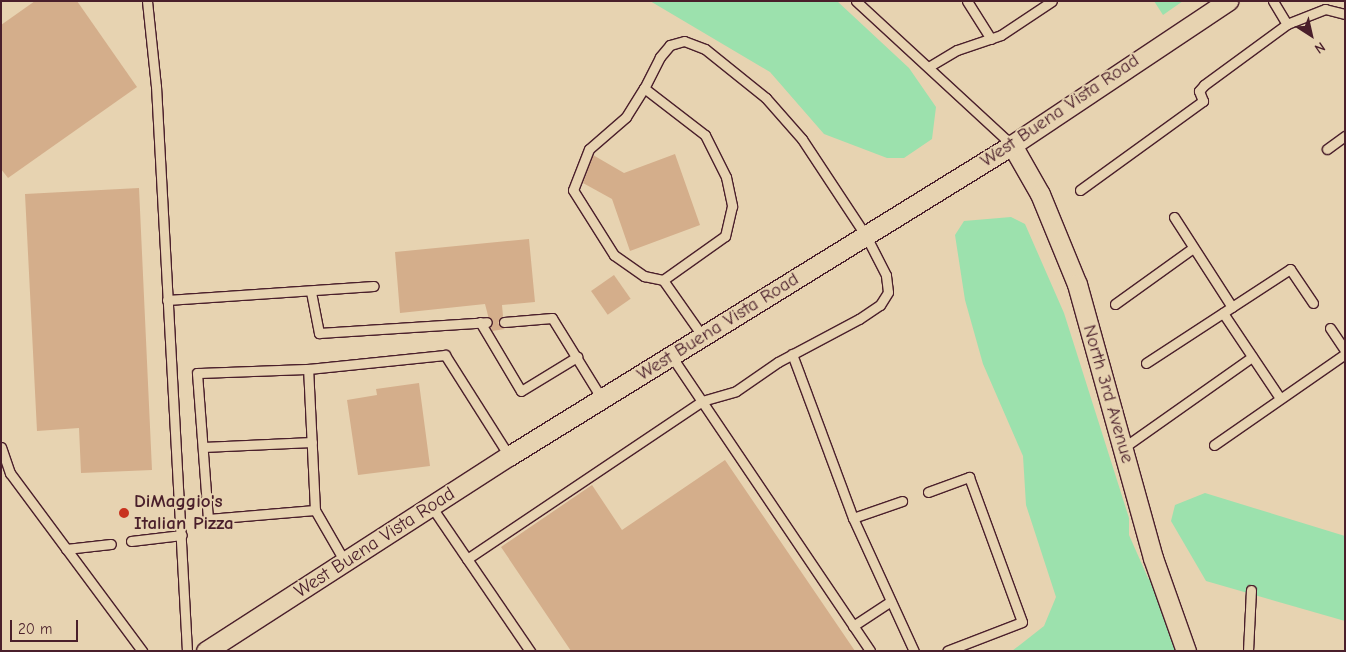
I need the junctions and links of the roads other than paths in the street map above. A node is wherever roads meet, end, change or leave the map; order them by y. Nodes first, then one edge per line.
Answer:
1 (147, 1) edge
2 (856, 1) edge
3 (966, 1) edge
4 (1052, 1) edge
5 (1228, 1) edge
6 (1273, 1) edge
7 (1345, 14) edge
8 (1288, 24) junction
9 (991, 39) junction
10 (930, 66) junction
11 (644, 88) junction
12 (1345, 136) edge
13 (1012, 146) junction
14 (1327, 149) dead end
15 (1080, 190) dead end
16 (1174, 218) dead end
17 (866, 236) junction
18 (1193, 248) junction
19 (663, 280) junction
20 (374, 286) dead end
21 (311, 292) junction
22 (167, 300) junction
23 (1313, 303) dead end
24 (1115, 304) dead end
25 (1232, 307) junction
26 (1223, 313) junction
27 (504, 322) dead end
28 (1330, 328) dead end
29 (703, 337) junction
30 (1345, 352) edge
31 (792, 354) junction
32 (672, 356) junction
33 (1252, 356) junction
34 (577, 357) junction
35 (1146, 363) dead end
36 (308, 369) junction
37 (1280, 398) junction
38 (602, 400) junction
39 (702, 401) junction
40 (312, 442) junction
41 (1214, 445) dead end
42 (1, 447) edge
43 (203, 447) junction
44 (1123, 448) junction
45 (509, 456) junction
46 (928, 492) dead end
47 (902, 501) dead end
48 (431, 506) junction
49 (315, 510) junction
50 (853, 518) junction
51 (182, 535) junction
52 (131, 541) dead end
53 (111, 544) dead end
54 (66, 549) junction
55 (467, 559) junction
56 (345, 562) junction
57 (1251, 590) dead end
58 (891, 601) junction
59 (853, 626) junction
60 (142, 651) edge
61 (187, 651) edge
62 (206, 651) edge
63 (530, 651) edge
64 (870, 651) edge
65 (914, 651) edge
66 (946, 651) edge
67 (1186, 651) edge
68 (1248, 651) edge

1 - 22 lane
2 - 10 lane
3 - 9 lane
4 - 9 lane
5 - 13 street, West Buena Vista Road
6 - 8 lane
7 - 8 lane
8 - 15 lane
9 - 10 lane
10 - 13 lane
11 - 17 lane
11 - 19 lane
11 - 19 lane
12 - 14 lane
13 - 17 street, West Buena Vista Road
13 - 44 street, North 3rd Avenue
16 - 18 lane
17 - 29 street, West Buena Vista Road
17 - 31 lane
18 - 24 lane
18 - 25 lane
19 - 29 lane
20 - 21 lane
21 - 22 lane
21 - 34 lane
22 - 51 lane
23 - 25 lane
25 - 26 lane
26 - 33 lane
26 - 35 lane
27 - 34 lane
28 - 30 lane
29 - 32 street, West Buena Vista Road
30 - 37 lane
31 - 39 lane
31 - 50 lane
32 - 38 street, West Buena Vista Road
32 - 39 lane
33 - 37 lane
33 - 44 lane
34 - 38 lane
36 - 40 lane
36 - 43 lane
36 - 45 lane
37 - 41 lane
38 - 45 street, West Buena Vista Road
39 - 55 lane
39 - 59 lane
40 - 43 lane
40 - 49 lane
42 - 54 lane
43 - 49 lane
44 - 67 street, North 3rd Avenue
45 - 48 street, West Buena Vista Road
46 - 66 lane
47 - 50 lane
48 - 55 lane
48 - 56 street, West Buena Vista Road
49 - 56 lane
50 - 58 lane
51 - 52 lane
51 - 61 lane
53 - 54 lane
54 - 60 lane
55 - 63 lane
56 - 62 street, West Buena Vista Road
57 - 68 lane
58 - 59 lane
58 - 65 lane
59 - 64 lane

